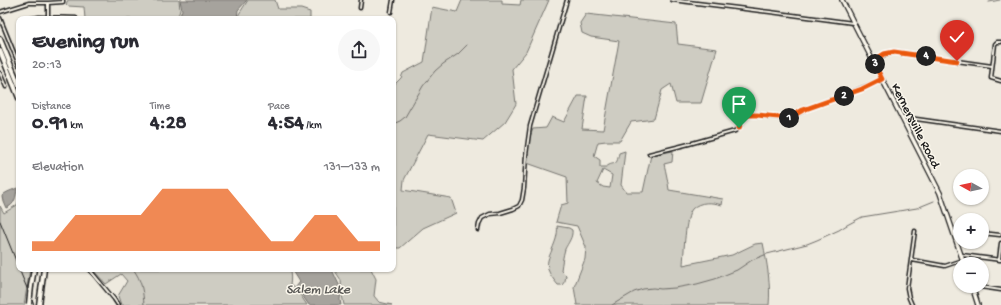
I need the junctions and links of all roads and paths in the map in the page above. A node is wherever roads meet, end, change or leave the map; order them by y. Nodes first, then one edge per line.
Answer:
1 (361, 0) edge
2 (393, 0) edge
3 (566, 0) edge
4 (672, 0) edge
5 (679, 0) edge
6 (842, 0) edge
7 (63, 1) edge
8 (48, 3) junction
9 (360, 8) dead end
10 (0, 12) edge
11 (391, 12) dead end
12 (48, 16) edge
13 (0, 18) edge
14 (854, 23) junction
15 (0, 39) edge
16 (1001, 42) edge
17 (0, 52) edge
18 (16, 58) edge
19 (873, 61) junction
20 (992, 66) junction
21 (0, 73) edge
22 (16, 78) edge
23 (882, 79) junction
24 (1001, 80) edge
25 (6, 87) dead end
26 (16, 91) edge
27 (902, 117) junction
28 (1001, 131) edge
29 (649, 154) dead end
30 (953, 229) edge
31 (478, 230) dead end
32 (915, 231) dead end
33 (989, 234) edge
34 (1000, 235) dead end
35 (1001, 243) edge
36 (960, 249) edge
37 (962, 255) joint
38 (912, 260) junction
39 (1000, 260) edge
40 (953, 264) edge
41 (33, 272) edge
42 (44, 272) edge
43 (91, 272) edge
44 (989, 288) edge
45 (1001, 290) edge
46 (975, 293) edge
47 (29, 304) edge
48 (39, 305) edge
49 (118, 305) edge
50 (912, 305) edge
51 (978, 305) edge

1 - 9 street
2 - 11 street
3 - 31 street
4 - 5 street
5 - 14 street
6 - 14 main road, Kernersville Road
7 - 8 street
8 - 10 street
8 - 12 street
13 - 18 street
14 - 19 main road, Kernersville Road
15 - 22 highway
16 - 20 street
17 - 26 highway
19 - 20 street
19 - 23 main road, Kernersville Road
20 - 24 street
21 - 25 street
23 - 27 main road, Kernersville Road
23 - 29 street
27 - 28 street
27 - 30 main road, Kernersville Road
32 - 38 street
33 - 34 street
35 - 39 street
36 - 37 main road, Kernersville Road
37 - 39 street
38 - 40 street
38 - 50 street
41 - 47 highway, bridge
42 - 48 highway
43 - 49 street
44 - 45 street
46 - 51 main road

